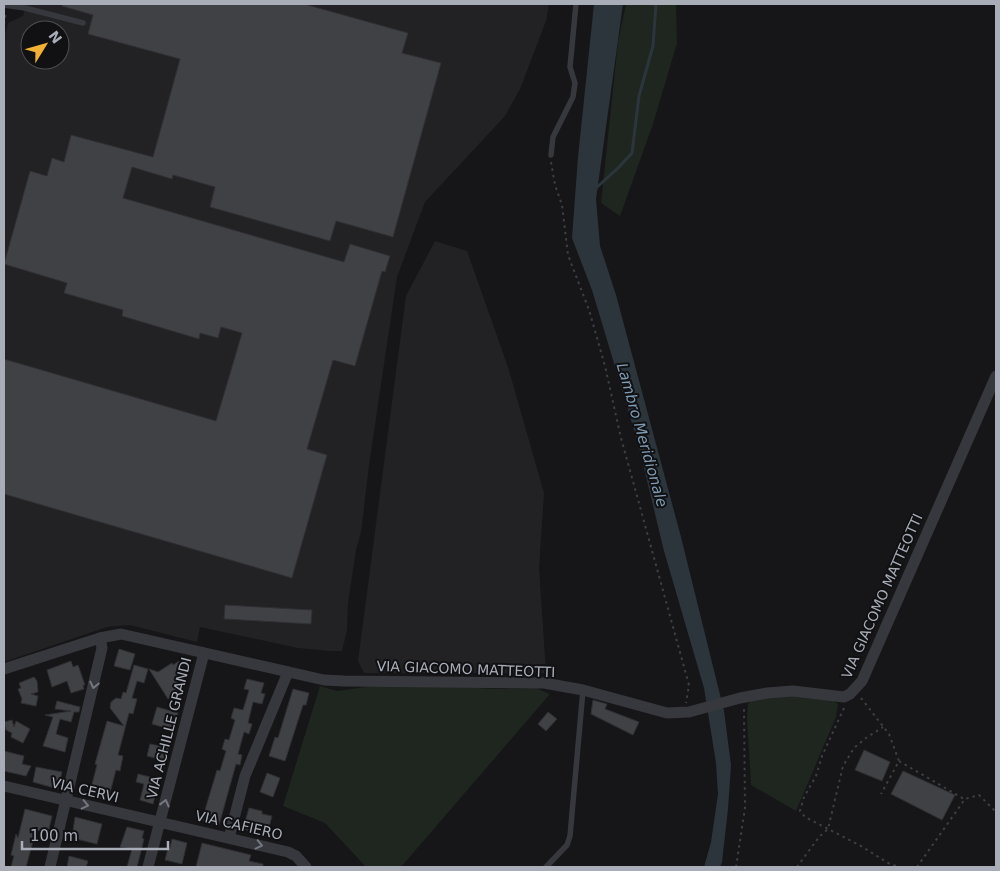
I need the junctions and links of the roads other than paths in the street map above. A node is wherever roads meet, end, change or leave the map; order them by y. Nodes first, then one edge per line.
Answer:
1 (576, 4) edge
2 (6, 5) edge
3 (83, 23) dead end
4 (551, 155) road end
5 (996, 376) edge
6 (100, 638) junction
7 (204, 653) junction
8 (4, 669) edge
9 (288, 672) junction
10 (583, 690) junction
11 (4, 786) edge
12 (66, 801) junction
13 (160, 822) junction
14 (229, 838) junction
15 (50, 867) edge
16 (148, 867) edge
17 (306, 867) edge
18 (546, 867) edge

1 - 4 lane
2 - 3 lane
5 - 10 street, VIA GIACOMO MATTEOTTI
6 - 7 street, VIA GIACOMO MATTEOTTI
6 - 8 street, VIA GIACOMO MATTEOTTI
6 -> 12 street
7 - 9 street, VIA GIACOMO MATTEOTTI
13 -> 7 street, VIA ACHILLE GRANDI
9 - 10 street, VIA GIACOMO MATTEOTTI
9 - 14 street
10 - 18 lane
11 - 12 street, VIA CERVI
12 -> 13 street, VIA CERVI
12 - 15 street
13 - 14 street, VIA CAFIERO
13 - 16 street, VIA ACHILLE GRANDI
14 -> 17 street, VIA CAFIERO

